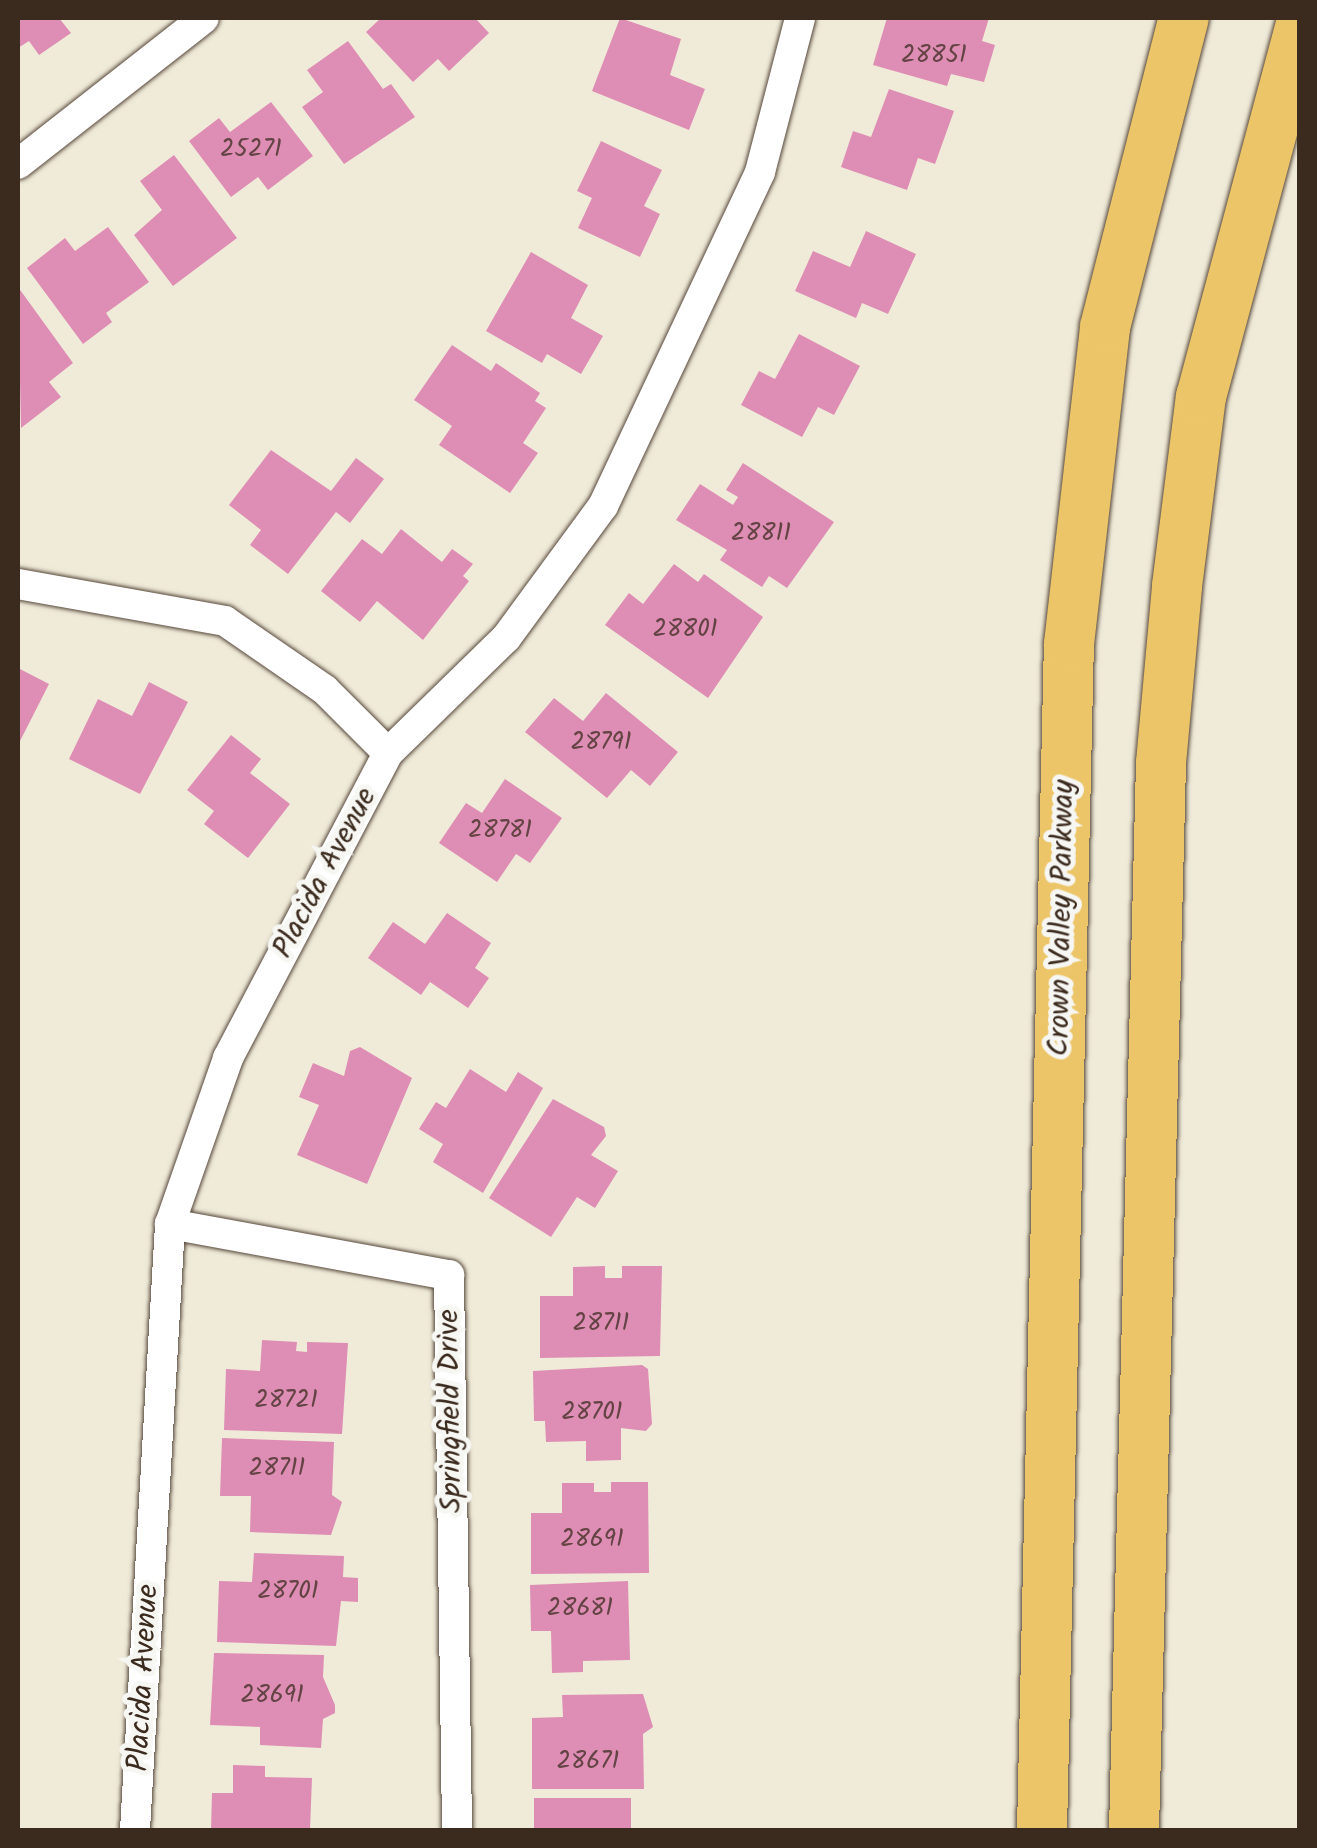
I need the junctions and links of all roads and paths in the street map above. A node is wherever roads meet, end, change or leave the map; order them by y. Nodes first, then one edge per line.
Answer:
1 (204, 18) edge
2 (800, 18) edge
3 (1184, 18) edge
4 (1300, 26) edge
5 (18, 164) edge
6 (18, 584) edge
7 (388, 753) junction
8 (170, 1224) junction
9 (135, 1830) edge
10 (457, 1830) edge
11 (1042, 1830) edge
12 (1134, 1830) edge

1 - 5 street
2 - 7 street, Placida Avenue
3 - 11 main road, Crown Valley Parkway
4 - 12 main road
6 - 7 street
7 - 8 street, Placida Avenue
8 - 9 street, Placida Avenue
8 - 10 street, Springfield Drive

